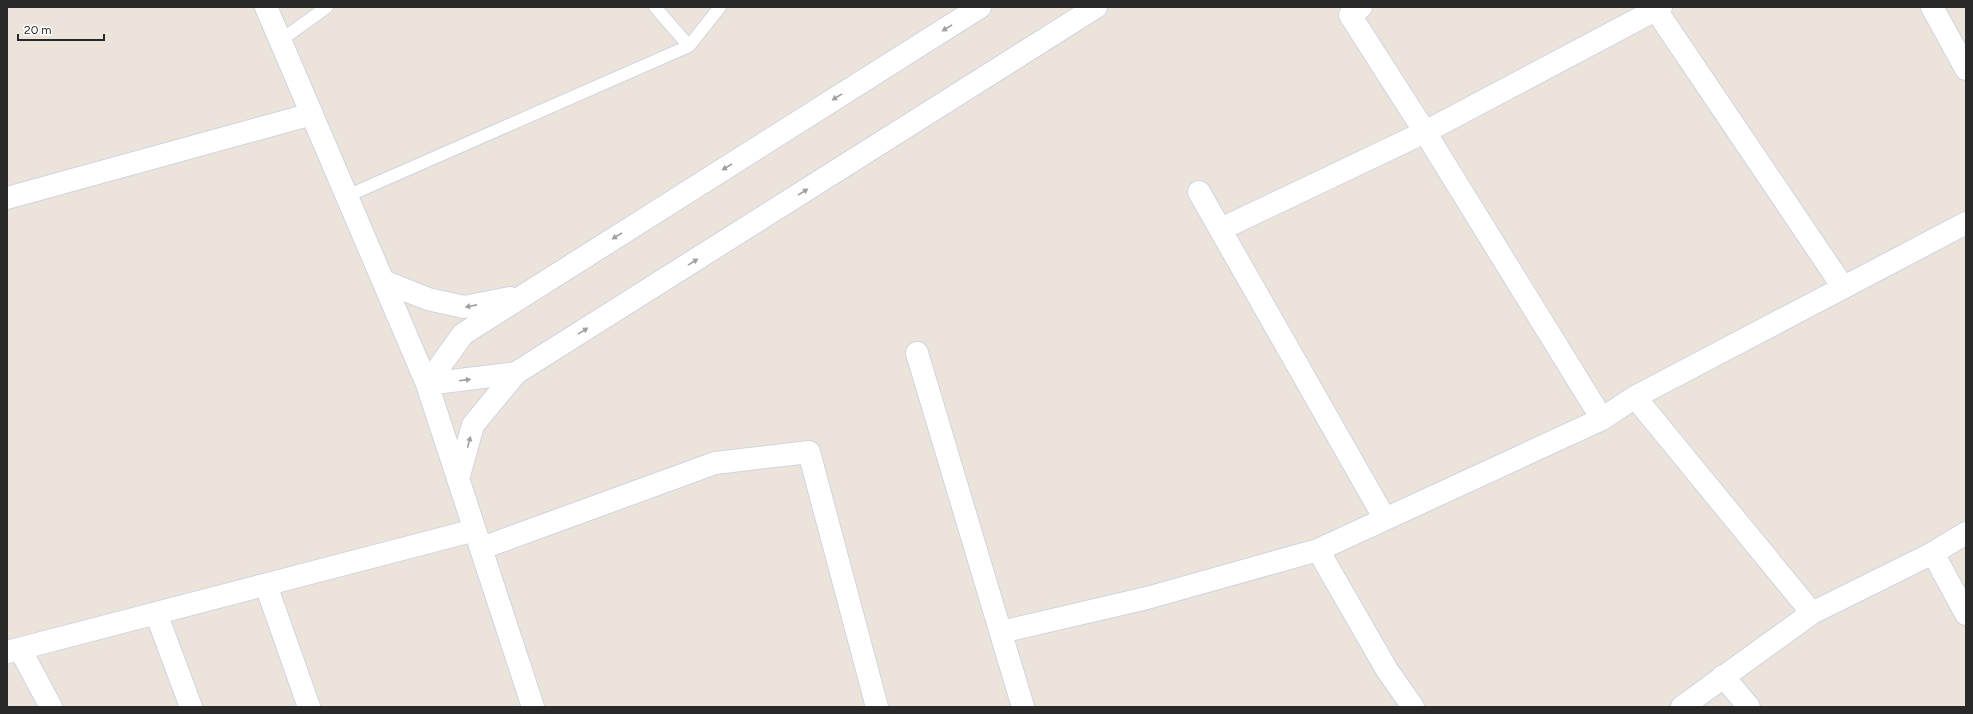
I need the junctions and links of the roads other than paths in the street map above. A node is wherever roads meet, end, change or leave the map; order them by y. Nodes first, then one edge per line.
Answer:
1 (266, 7) edge
2 (327, 7) edge
3 (654, 7) edge
4 (720, 7) edge
5 (980, 7) edge
6 (1096, 7) edge
7 (1361, 7) edge
8 (1932, 7) edge
9 (1658, 8) edge
10 (281, 40) junction
11 (689, 46) junction
12 (1966, 69) edge
13 (312, 114) junction
14 (1425, 132) junction
15 (1199, 192) dead end
16 (347, 196) junction
17 (7, 198) edge
18 (1966, 223) edge
19 (1221, 229) junction
20 (383, 281) junction
21 (1843, 288) junction
22 (523, 296) junction
23 (917, 353) dead end
24 (516, 373) junction
25 (427, 384) junction
26 (1635, 397) junction
27 (1602, 419) junction
28 (458, 479) junction
29 (1385, 519) junction
30 (1966, 533) edge
31 (478, 539) junction
32 (1318, 550) junction
33 (1934, 553) junction
34 (266, 585) junction
35 (156, 613) junction
36 (1812, 613) junction
37 (1966, 614) edge
38 (1001, 632) junction
39 (13, 651) edge
40 (1723, 676) junction
41 (51, 707) edge
42 (191, 707) edge
43 (309, 707) edge
44 (533, 707) edge
45 (877, 707) edge
46 (1023, 707) edge
47 (1413, 707) edge
48 (1682, 707) edge
49 (1749, 707) edge

1 - 10 street
2 - 10 lane
3 - 11 lane
4 - 11 lane
5 -> 22 street
24 -> 6 street
7 - 14 street
8 - 12 street
9 - 14 street
9 - 21 street
10 - 13 street
11 - 16 lane
13 - 16 street
13 - 17 street
14 - 19 street
14 - 27 street
15 - 19 street
16 - 20 street
18 - 21 street
19 - 29 street
22 -> 20 street
20 - 25 street
21 - 26 street
22 - 25 street
23 - 38 street
25 -> 24 street
28 -> 24 street
25 - 28 street
26 - 27 street
26 - 36 street
27 - 29 street
28 - 31 street
29 - 32 street
30 - 33 street
31 - 34 street
31 - 44 street
31 - 45 street
32 - 38 street
32 - 47 street
33 - 36 street
33 - 37 street
34 - 35 street
34 - 43 street
35 - 39 street
35 - 42 street
36 - 40 street
38 - 46 street
39 - 41 street
40 - 48 street
40 - 49 street

